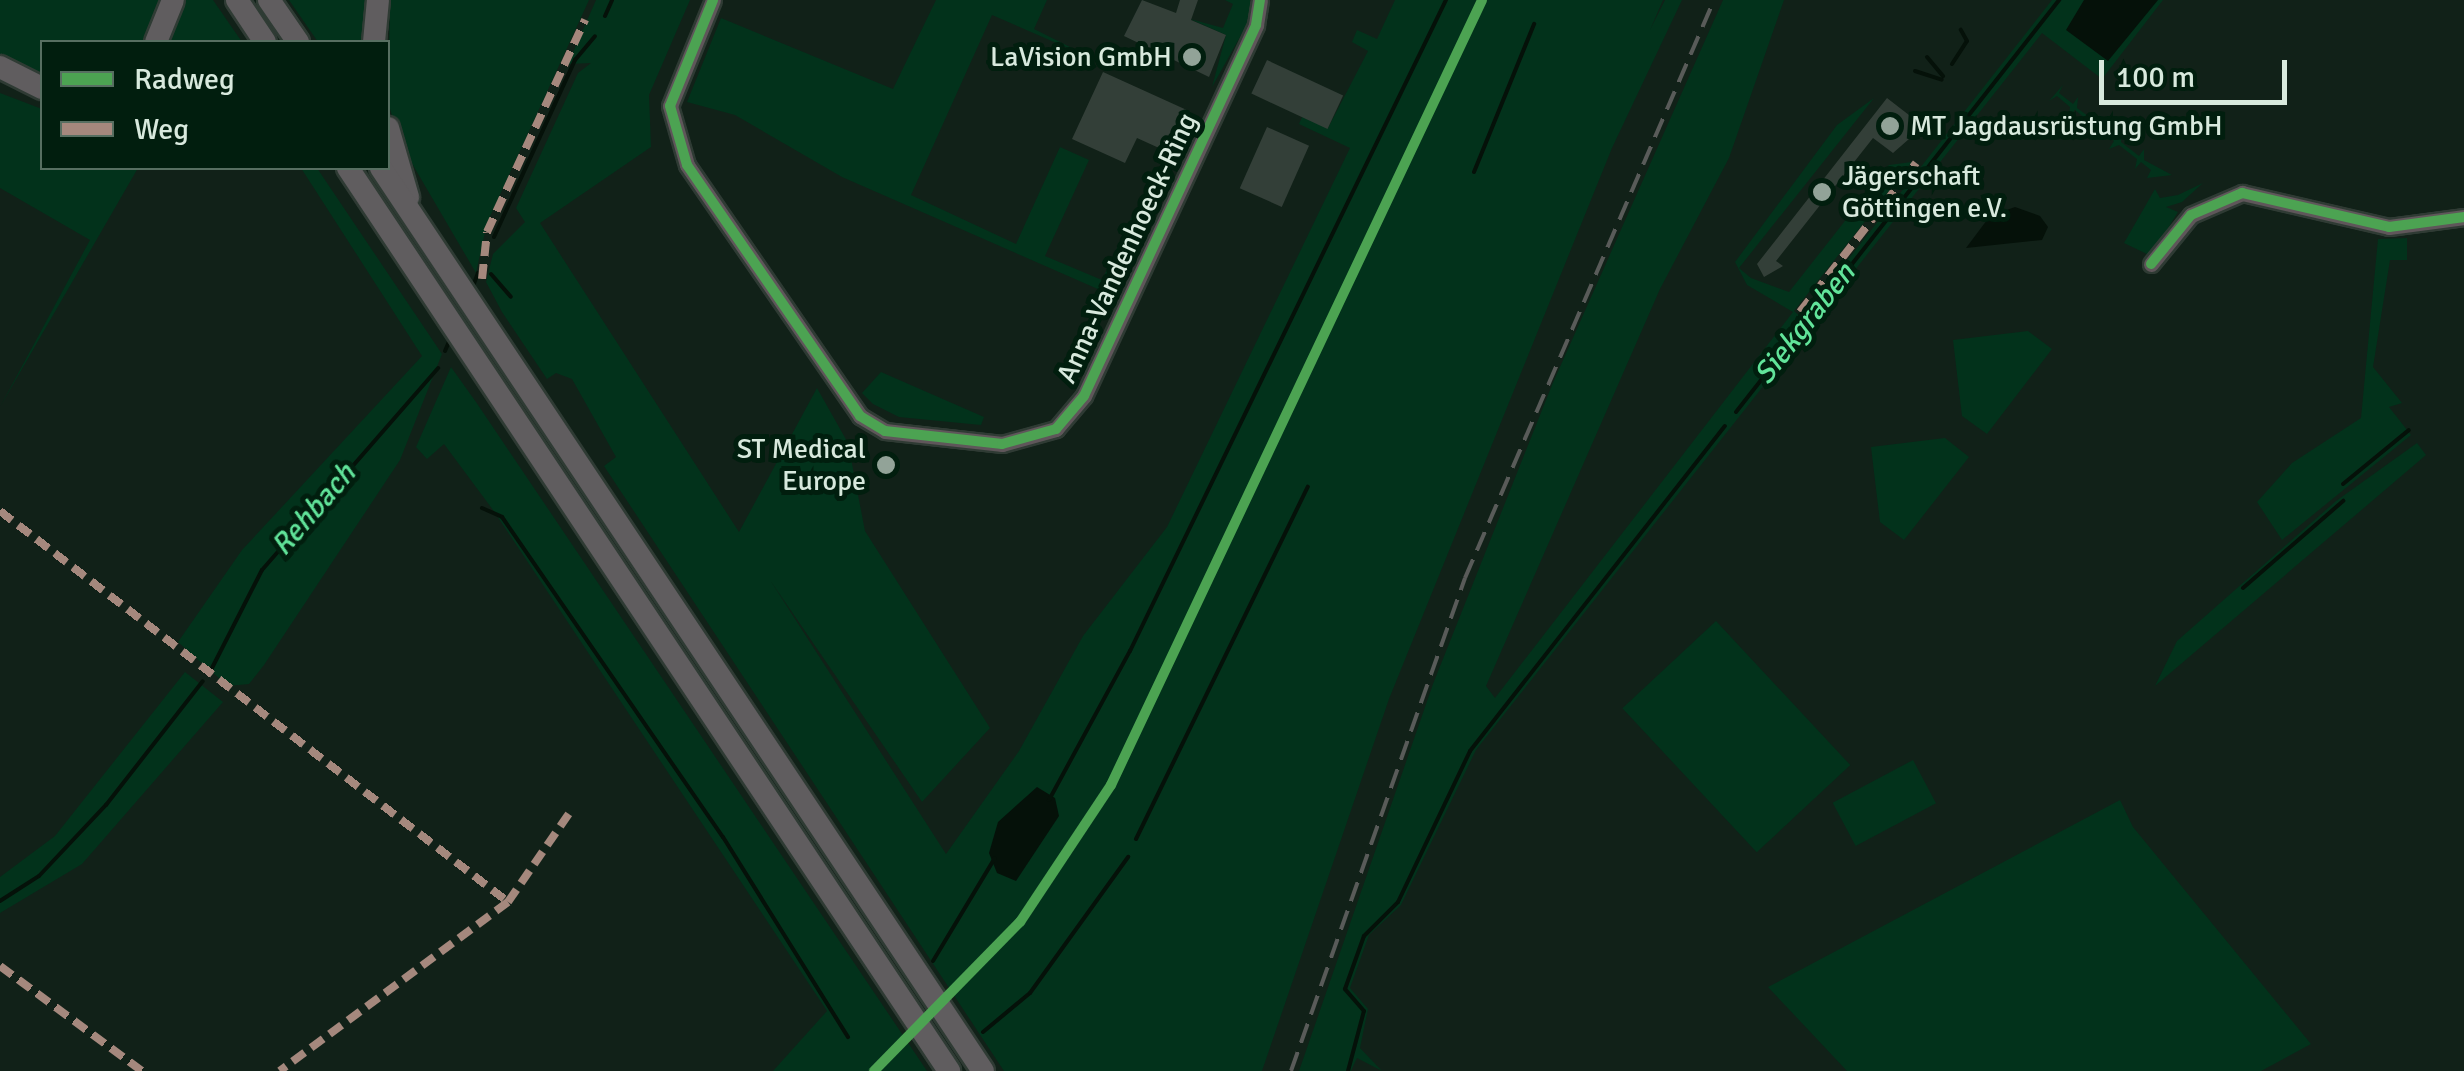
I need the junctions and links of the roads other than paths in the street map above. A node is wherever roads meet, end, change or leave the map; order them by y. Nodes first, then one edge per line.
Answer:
1 (173, 0) edge
2 (236, 0) edge
3 (270, 0) edge
4 (378, 0) edge
5 (714, 0) edge
6 (1260, 0) edge
7 (157, 40) edge
8 (264, 40) edge
9 (297, 40) edge
10 (374, 40) edge
11 (0, 67) edge
12 (0, 79) edge
13 (40, 87) edge
14 (40, 96) edge
15 (390, 135) edge
16 (349, 170) edge
17 (381, 170) edge
18 (2464, 217) edge
19 (415, 220) junction
20 (2151, 264) dead end
21 (949, 1071) edge
22 (983, 1071) edge

1 - 7 highway
2 - 8 highway
3 - 9 highway
4 - 10 highway
5 - 6 street, Anna-Vandenhoeck-Ring
11 - 13 highway
12 - 14 highway
15 - 19 highway
16 - 21 highway
17 - 19 highway
18 - 20 street
19 - 22 highway

